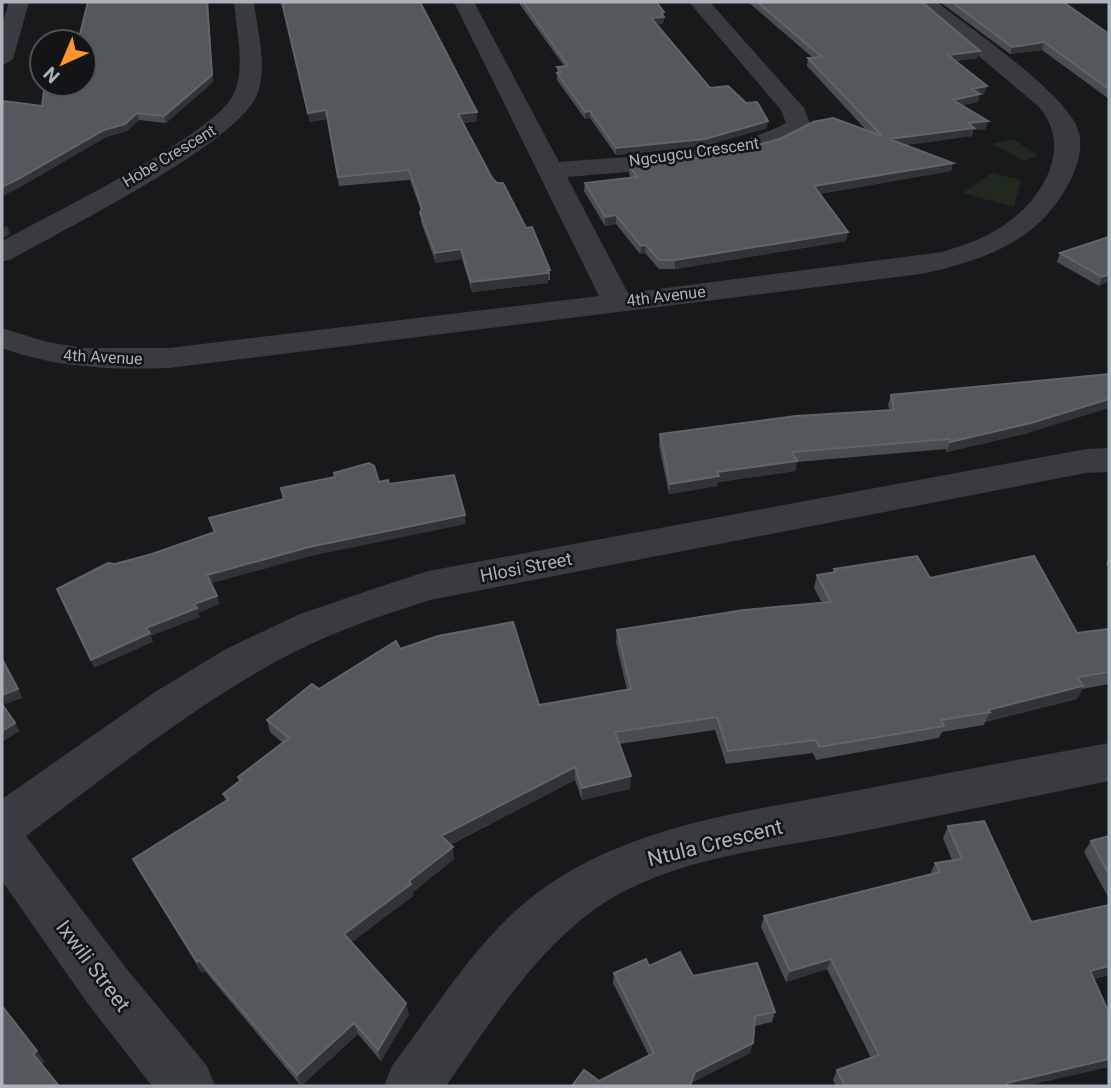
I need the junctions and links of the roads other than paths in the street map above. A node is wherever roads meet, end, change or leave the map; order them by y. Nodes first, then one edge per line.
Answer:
1 (19, 2) edge
2 (244, 2) edge
3 (464, 2) edge
4 (699, 2) edge
5 (925, 2) edge
6 (2, 59) edge
7 (552, 171) junction
8 (2, 253) edge
9 (617, 301) junction
10 (2, 337) edge
11 (1109, 460) edge
12 (1109, 762) edge
13 (2, 826) edge
14 (2, 842) edge
15 (187, 1086) edge
16 (412, 1086) edge

1 - 6 street
2 - 8 street, Hobe Crescent
3 - 7 street
4 - 7 street, Ngcugcu Crescent
5 - 9 street, 4th Avenue
7 - 9 street
9 - 10 street, 4th Avenue
11 - 13 street, Hlosi Street
12 - 16 street, Ntula Crescent
14 - 15 street, Ixwili Street

